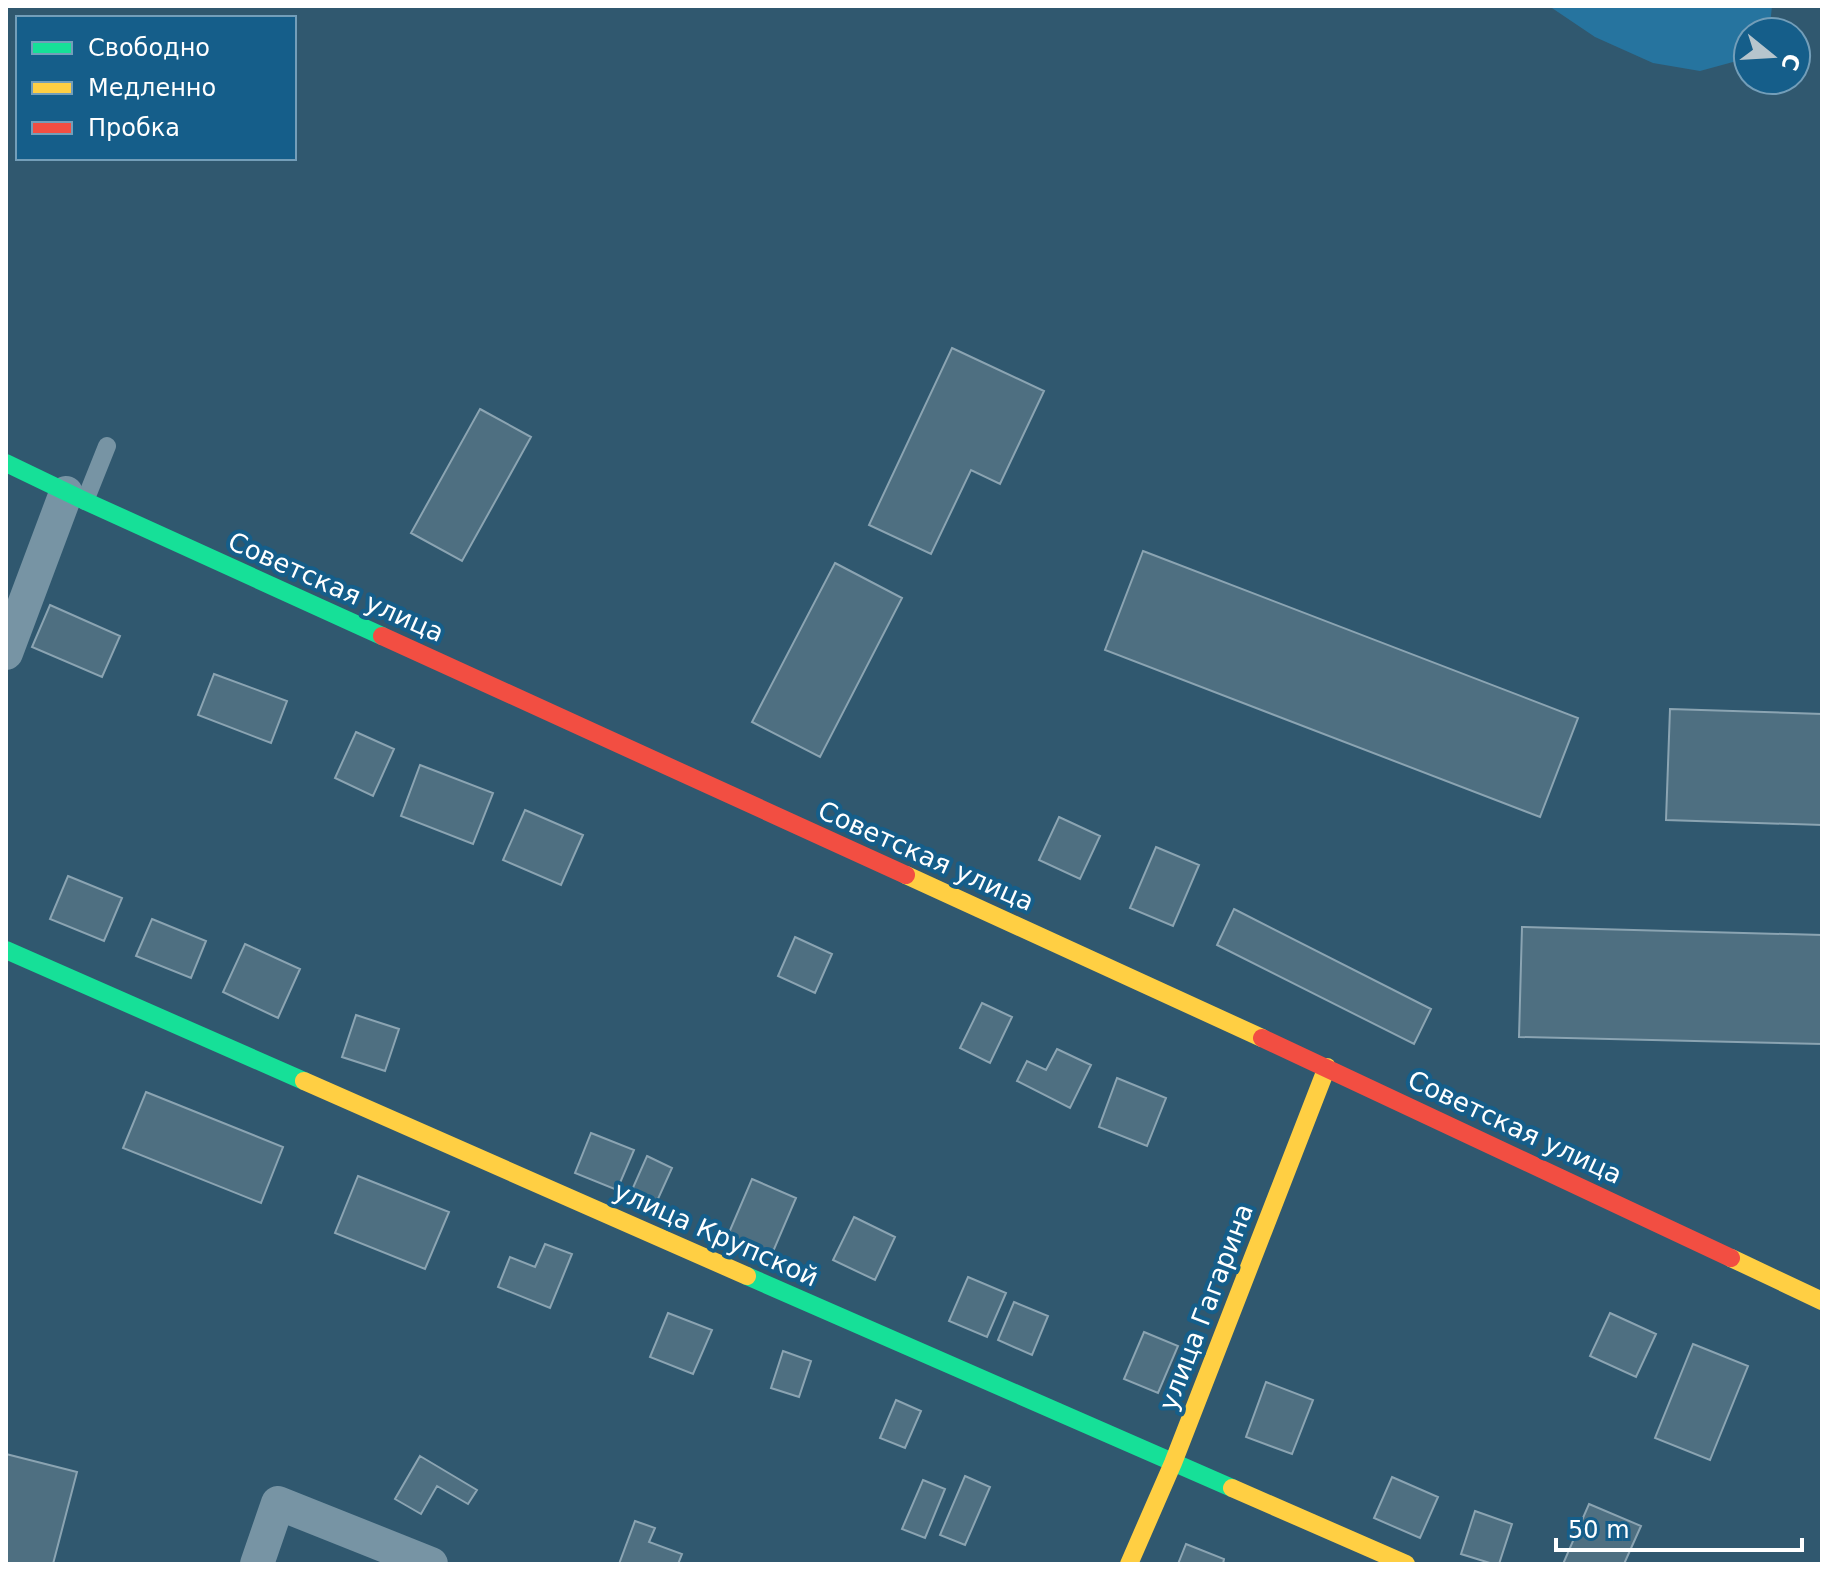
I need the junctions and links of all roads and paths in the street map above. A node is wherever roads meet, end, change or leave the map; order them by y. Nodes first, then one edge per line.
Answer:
1 (107, 446) dead end
2 (6, 463) edge
3 (76, 497) junction
4 (6, 653) edge
5 (6, 950) edge
6 (1327, 1067) junction
7 (1822, 1301) edge
8 (1173, 1463) junction
9 (257, 1564) edge
10 (431, 1564) edge
11 (1129, 1564) edge
12 (1406, 1564) edge

1 - 3 lane
2 - 3 street, Советская улица
3 - 4 street
3 - 6 street, Советская улица
5 - 8 street, улица Крупской
6 - 7 street, Советская улица
6 - 8 street, улица Гагарина
8 - 11 street, улица Гагарина
8 - 12 street, улица Крупской
9 - 10 street

